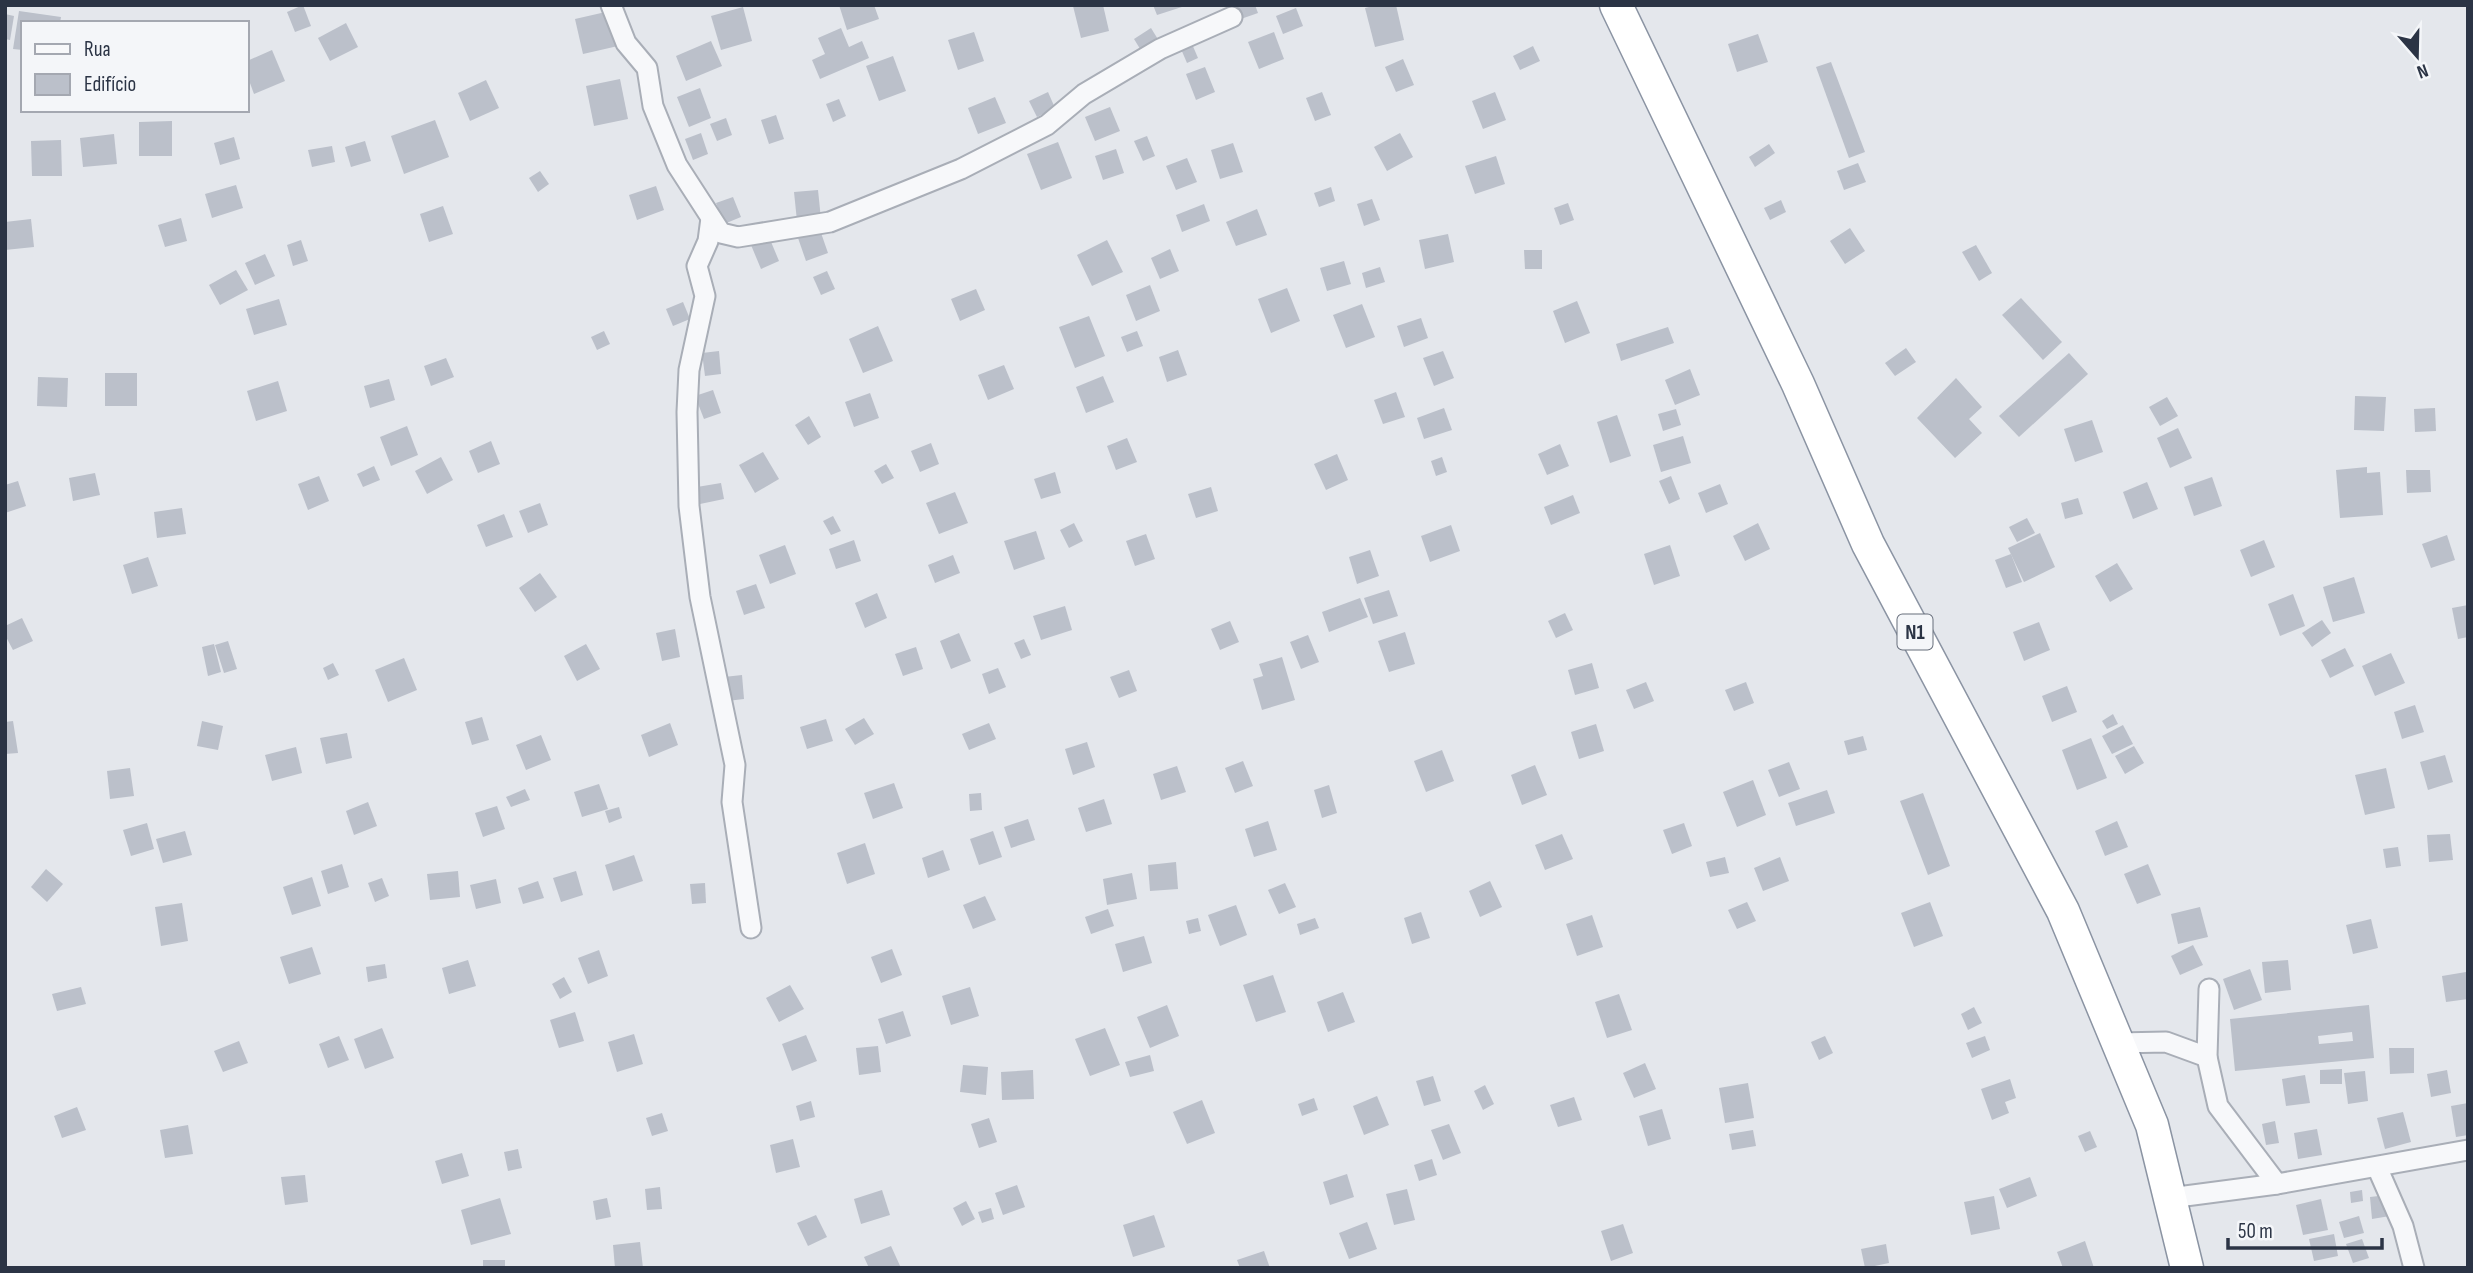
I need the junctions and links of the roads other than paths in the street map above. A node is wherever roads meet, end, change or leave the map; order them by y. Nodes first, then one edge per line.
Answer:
1 (611, 5) edge
2 (1616, 5) edge
3 (1232, 18) dead end
4 (711, 218) junction
5 (751, 928) dead end
6 (2209, 989) dead end
7 (2118, 1043) junction
8 (2207, 1056) junction
9 (2468, 1150) edge
10 (2377, 1167) junction
11 (2277, 1184) junction
12 (2170, 1198) junction
13 (2187, 1268) edge
14 (2414, 1268) edge

1 - 4 street
2 - 7 highway, N1
3 - 4 street
4 - 5 street
6 - 8 street
7 - 8 street
7 - 12 highway, N1
8 - 11 street
9 - 10 street
10 - 11 street
10 - 14 street
11 - 12 street
12 - 13 highway, N1

